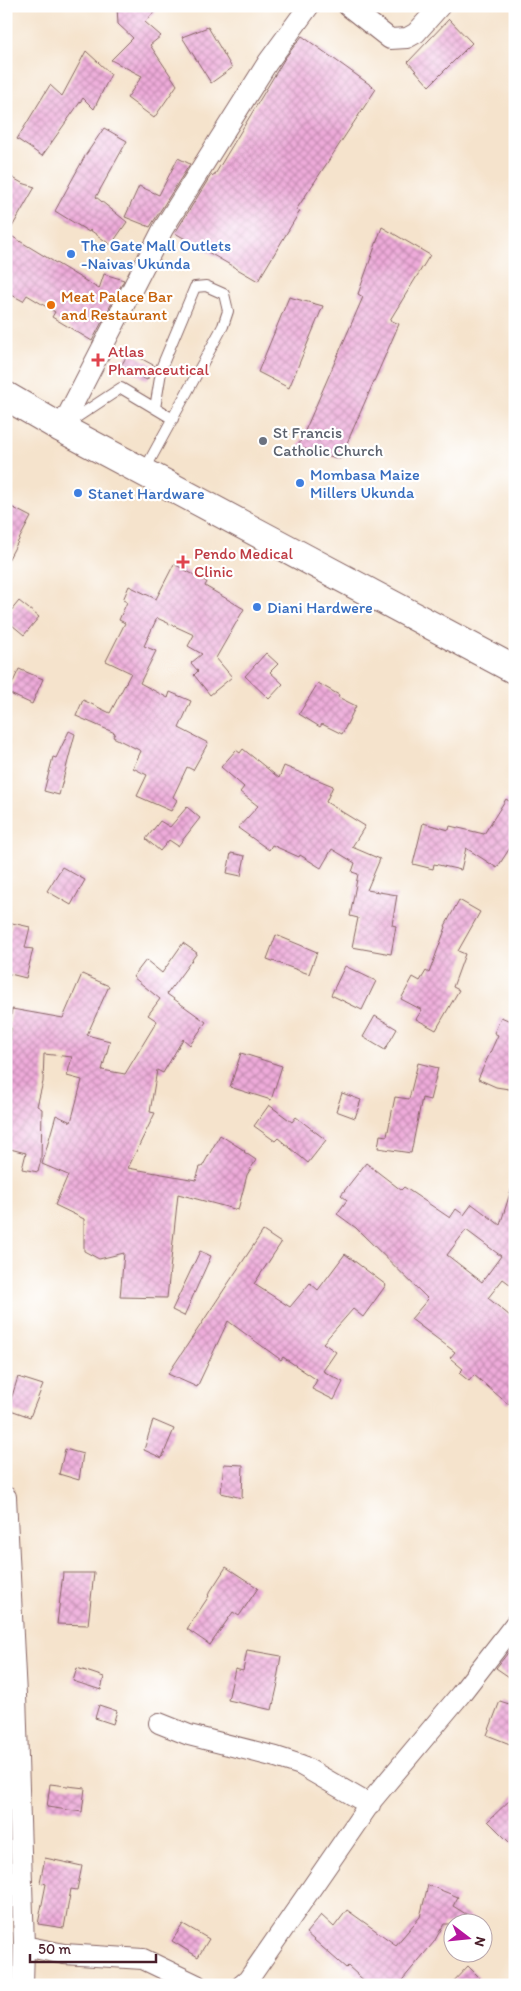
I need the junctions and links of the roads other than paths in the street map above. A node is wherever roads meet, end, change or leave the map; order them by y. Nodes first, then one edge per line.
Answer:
1 (309, 6) edge
2 (348, 6) edge
3 (440, 6) edge
4 (6, 396) edge
5 (155, 408) junction
6 (173, 419) junction
7 (61, 428) junction
8 (144, 472) junction
9 (515, 670) edge
10 (6, 1497) edge
11 (515, 1624) edge
12 (11, 1673) edge
13 (159, 1723) dead end
14 (370, 1805) junction
15 (24, 1946) junction
16 (23, 1985) edge
17 (197, 1985) edge
18 (242, 1985) edge

1 - 7 street
2 - 3 street
4 - 7 highway
5 - 6 lane
5 - 6 lane
5 - 7 lane
6 - 8 lane
7 - 8 highway
8 - 9 highway
10 - 12 street
11 - 14 street
12 - 15 street
13 - 14 street
14 - 18 street
15 - 16 street
15 - 17 street

